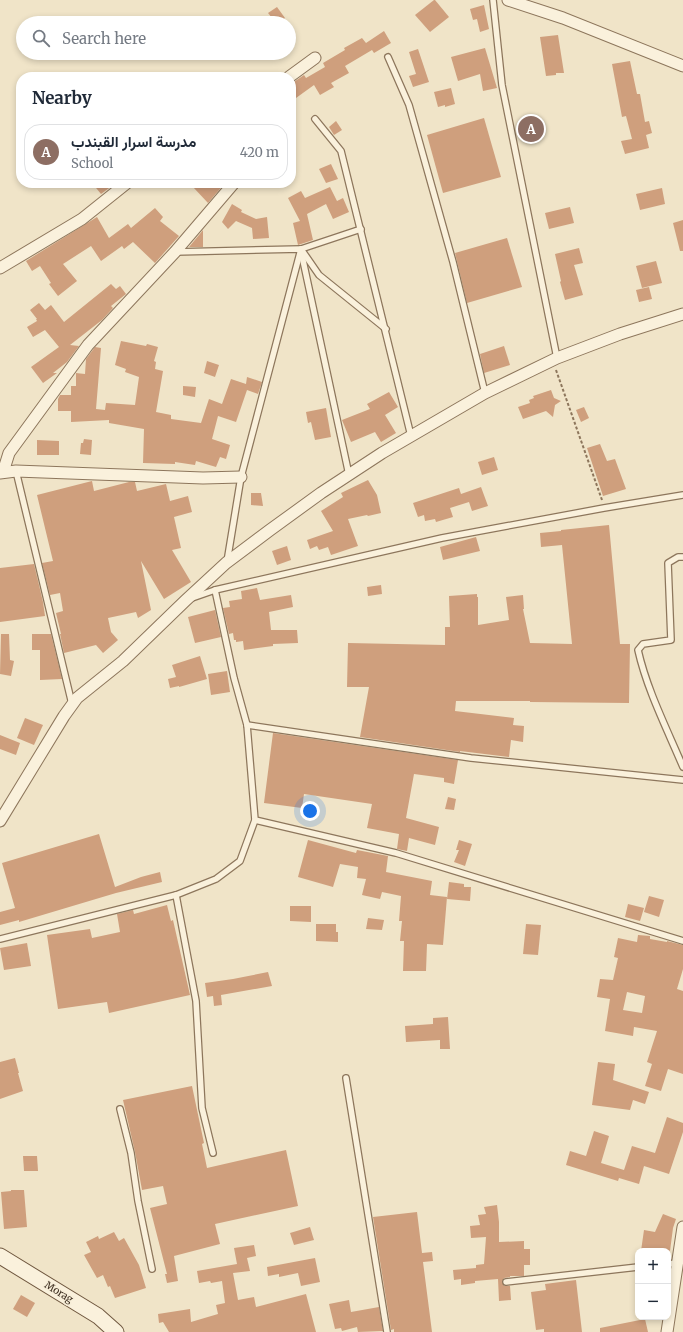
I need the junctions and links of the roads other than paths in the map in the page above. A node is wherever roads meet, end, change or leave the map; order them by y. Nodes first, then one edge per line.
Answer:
1 (493, 0) edge
2 (508, 0) edge
3 (388, 57) dead end
4 (315, 58) dead end
5 (683, 66) edge
6 (296, 72) edge
7 (315, 119) dead end
8 (121, 188) edge
9 (230, 188) edge
10 (361, 230) junction
11 (301, 249) junction
12 (175, 252) junction
13 (0, 268) edge
14 (683, 314) edge
15 (386, 329) junction
16 (555, 359) junction
17 (485, 393) junction
18 (411, 436) junction
19 (16, 471) junction
20 (1, 473) edge
21 (348, 475) junction
22 (240, 477) junction
23 (683, 495) edge
24 (683, 557) edge
25 (226, 564) junction
26 (215, 590) junction
27 (185, 601) junction
28 (72, 705) junction
29 (247, 725) junction
30 (683, 767) edge
31 (683, 780) edge
32 (255, 820) junction
33 (0, 821) edge
34 (176, 895) junction
35 (0, 939) edge
36 (683, 941) edge
37 (346, 1078) dead end
38 (120, 1109) dead end
39 (213, 1153) dead end
40 (683, 1227) edge
41 (0, 1256) edge
42 (673, 1263) edge
43 (635, 1267) edge
44 (152, 1269) dead end
45 (506, 1282) dead end
46 (116, 1332) edge
47 (386, 1332) edge
48 (667, 1332) edge

1 - 16 lane
2 - 5 street
3 - 17 lane
4 - 6 street
7 - 10 lane
8 - 13 street
9 - 12 street
10 - 11 lane
10 - 15 lane
11 - 12 lane
11 - 15 lane
11 - 21 lane
11 - 22 lane
12 - 20 street
14 - 16 street
15 - 18 lane
16 - 17 street
17 - 18 street
18 - 21 street
19 - 20 street
19 - 22 street
19 - 28 lane
21 - 25 street
22 - 25 lane
23 - 26 lane
24 - 30 lane
25 - 27 street
26 - 27 lane
26 - 29 lane
27 - 28 street
28 - 33 street
29 - 31 lane
29 - 32 lane
32 - 34 lane
32 - 36 lane
34 - 35 lane
34 - 39 lane
37 - 47 lane
38 - 44 lane
40 - 42 street
41 - 46 main road, Morag
42 - 48 street
43 - 45 lane

